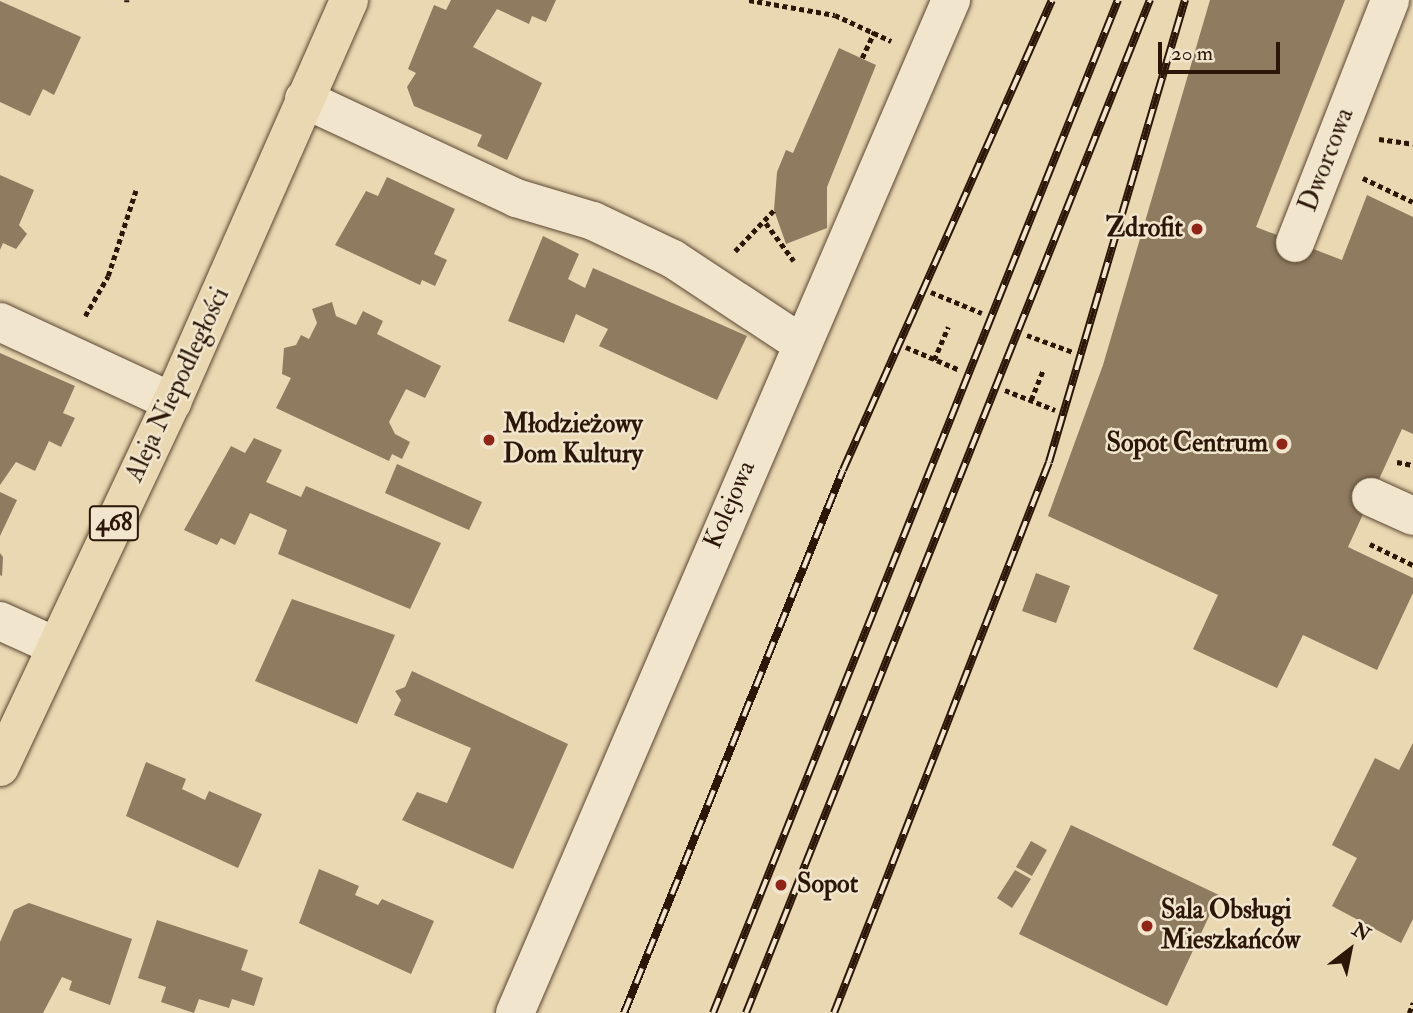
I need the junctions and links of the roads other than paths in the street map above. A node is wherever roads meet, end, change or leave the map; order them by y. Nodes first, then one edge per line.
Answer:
1 (349, 0) edge
2 (951, 0) edge
3 (1390, 0) edge
4 (304, 99) junction
5 (1295, 243) dead end
6 (0, 322) edge
7 (799, 342) junction
8 (172, 402) junction
9 (1371, 497) dead end
10 (1413, 516) edge
11 (0, 621) edge
12 (55, 646) junction
13 (0, 766) edge
14 (515, 1013) edge

1 - 4 main road, Aleja Niepodległości / 468
2 - 7 street, Kolejowa
3 - 5 street, Dworcowa
4 - 7 street
4 - 8 main road, Aleja Niepodległości / 468
6 - 8 street
7 - 14 street, Kolejowa
8 - 12 main road, Aleja Niepodległości / 468
9 - 10 street
11 - 12 street
12 - 13 main road, Aleja Niepodległości / 468

